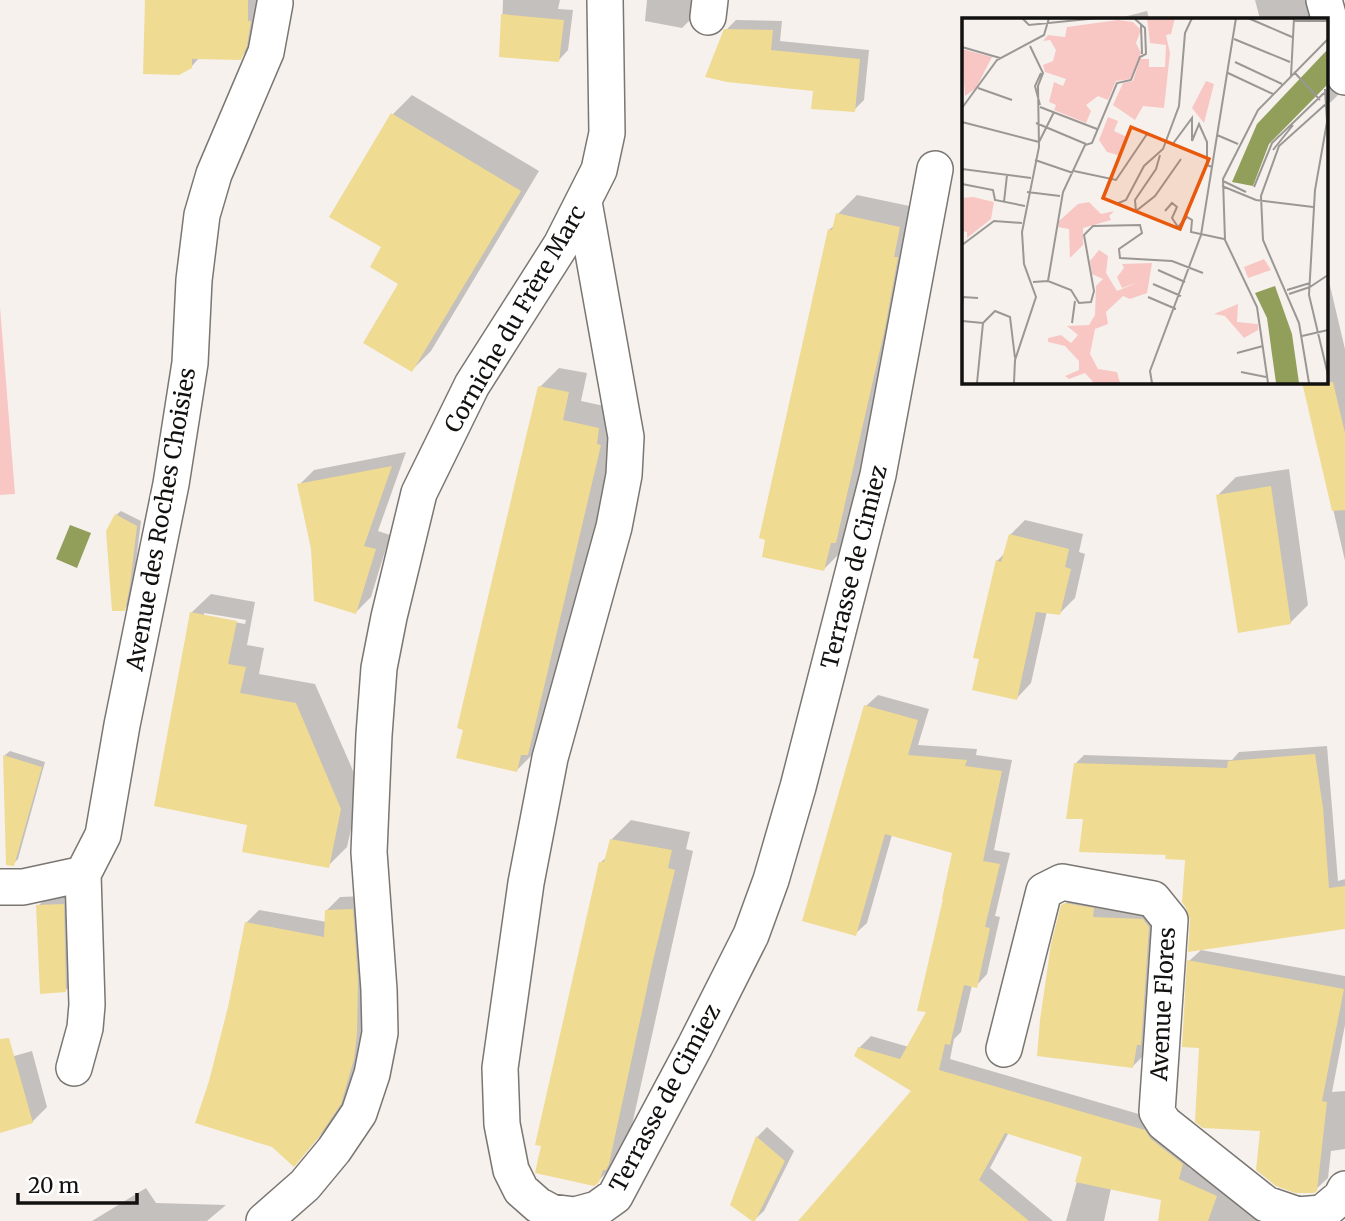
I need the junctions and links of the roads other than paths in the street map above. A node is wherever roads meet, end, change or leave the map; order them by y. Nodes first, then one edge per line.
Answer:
1 (605, 0) edge
2 (1324, 0) edge
3 (275, 3) dead end
4 (1345, 77) edge
5 (935, 169) dead end
6 (584, 202) junction
7 (83, 874) junction
8 (0, 887) edge
9 (1004, 1049) dead end
10 (74, 1068) dead end
11 (1345, 1189) edge
12 (264, 1221) edge

1 - 6 street, Corniche du Frère Marc
2 - 4 street
3 - 7 street, Avenue des Roches Choisies
5 - 6 street, Terrasse de Cimiez
6 - 12 street, Corniche du Frère Marc
7 - 8 street
7 - 10 street
9 - 11 street, Avenue Flores

